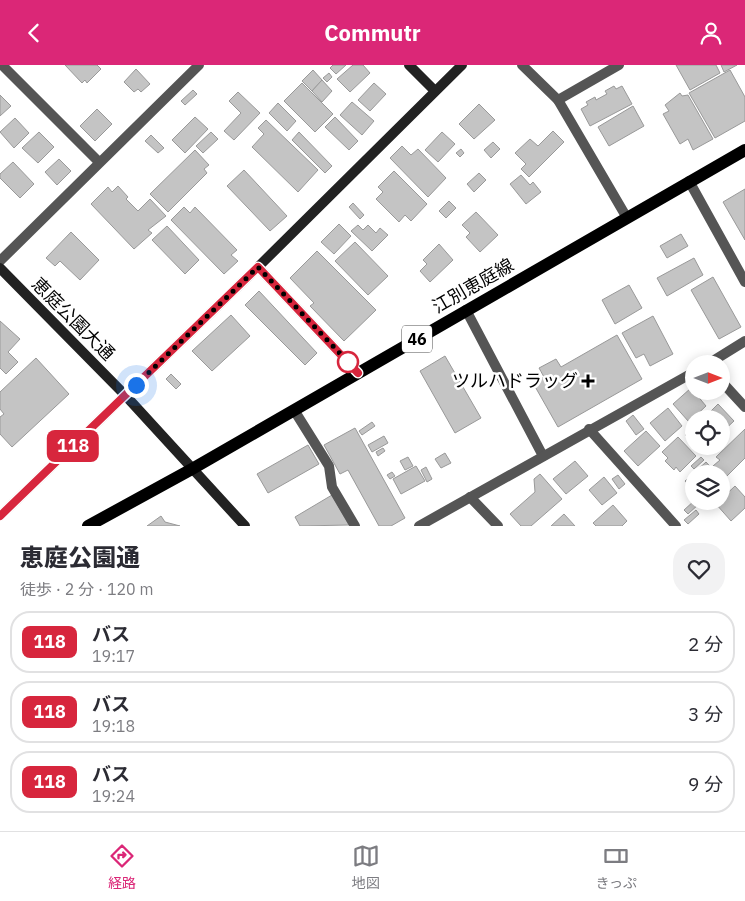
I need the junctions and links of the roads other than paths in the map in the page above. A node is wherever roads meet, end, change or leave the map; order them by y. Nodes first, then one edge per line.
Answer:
1 (2, 65) edge
2 (199, 65) edge
3 (409, 65) edge
4 (462, 65) edge
5 (522, 65) edge
6 (619, 65) edge
7 (435, 91) junction
8 (558, 100) junction
9 (745, 150) edge
10 (100, 163) junction
11 (689, 181) junction
12 (627, 218) junction
13 (0, 261) edge
14 (258, 267) junction
15 (0, 269) edge
16 (745, 282) edge
17 (466, 310) junction
18 (745, 341) edge
19 (722, 355) edge
20 (358, 373) junction
21 (685, 377) edge
22 (730, 391) edge
23 (126, 395) junction
24 (745, 407) edge
25 (294, 410) junction
26 (589, 429) junction
27 (543, 456) junction
28 (192, 469) junction
29 (470, 497) junction
30 (0, 516) edge
31 (88, 526) edge
32 (245, 526) edge
33 (355, 526) edge
34 (419, 526) edge
35 (498, 526) edge
36 (676, 526) edge

1 - 10 street
2 - 10 street
3 - 7 street
4 - 7 street
5 - 8 street
6 - 8 street
7 - 14 street
8 - 12 street
9 - 11 main road, 江別恵庭線 / 46
10 - 13 street
11 - 12 main road, 江別恵庭線 / 46
11 - 16 street
12 - 17 main road, 江別恵庭線 / 46
14 - 20 street
14 - 23 street
15 - 23 street, 恵庭公園大通
17 - 20 main road, 江別恵庭線 / 46
17 - 27 street
18 - 19 street
20 - 25 main road, 江別恵庭線 / 46
21 - 26 street
22 - 24 street
23 - 28 street, 恵庭公園大通
23 - 30 street
25 - 28 main road, 江別恵庭線 / 46
25 - 33 street
26 - 27 street
26 - 36 street
27 - 29 street
28 - 31 main road, 江別恵庭線 / 46
28 - 32 street, 恵庭公園大通
29 - 34 street
29 - 35 street

